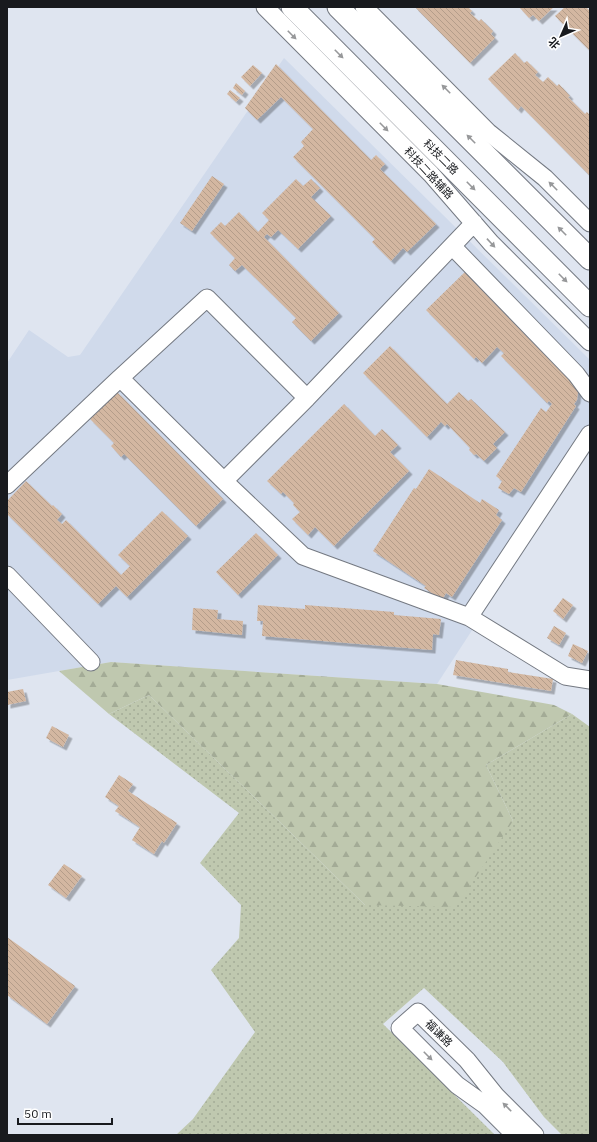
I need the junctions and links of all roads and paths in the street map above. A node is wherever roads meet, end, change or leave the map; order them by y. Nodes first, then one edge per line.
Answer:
1 (265, 7) edge
2 (292, 7) edge
3 (338, 7) edge
4 (364, 7) edge
5 (474, 223) junction
6 (590, 223) edge
7 (452, 246) junction
8 (590, 259) edge
9 (590, 306) edge
10 (590, 342) edge
11 (120, 378) junction
12 (590, 393) edge
13 (307, 398) junction
14 (590, 434) edge
15 (10, 477) edge
16 (224, 481) junction
17 (7, 575) edge
18 (469, 617) junction
19 (92, 662) dead end
20 (590, 680) edge
21 (515, 1135) edge
22 (535, 1135) edge

1 -> 5 street, 科技二路辅路
2 -> 9 main road, 科技二路
8 -> 3 main road
6 -> 4 street
5 - 7 street
5 -> 10 street, 科技二路辅路
7 - 12 street
7 - 13 street
11 - 13 street
11 - 15 street
11 - 16 street
13 - 16 street
14 - 18 street
16 - 18 street
17 - 19 street
18 - 20 street
22 -> 21 street, 福谦路

